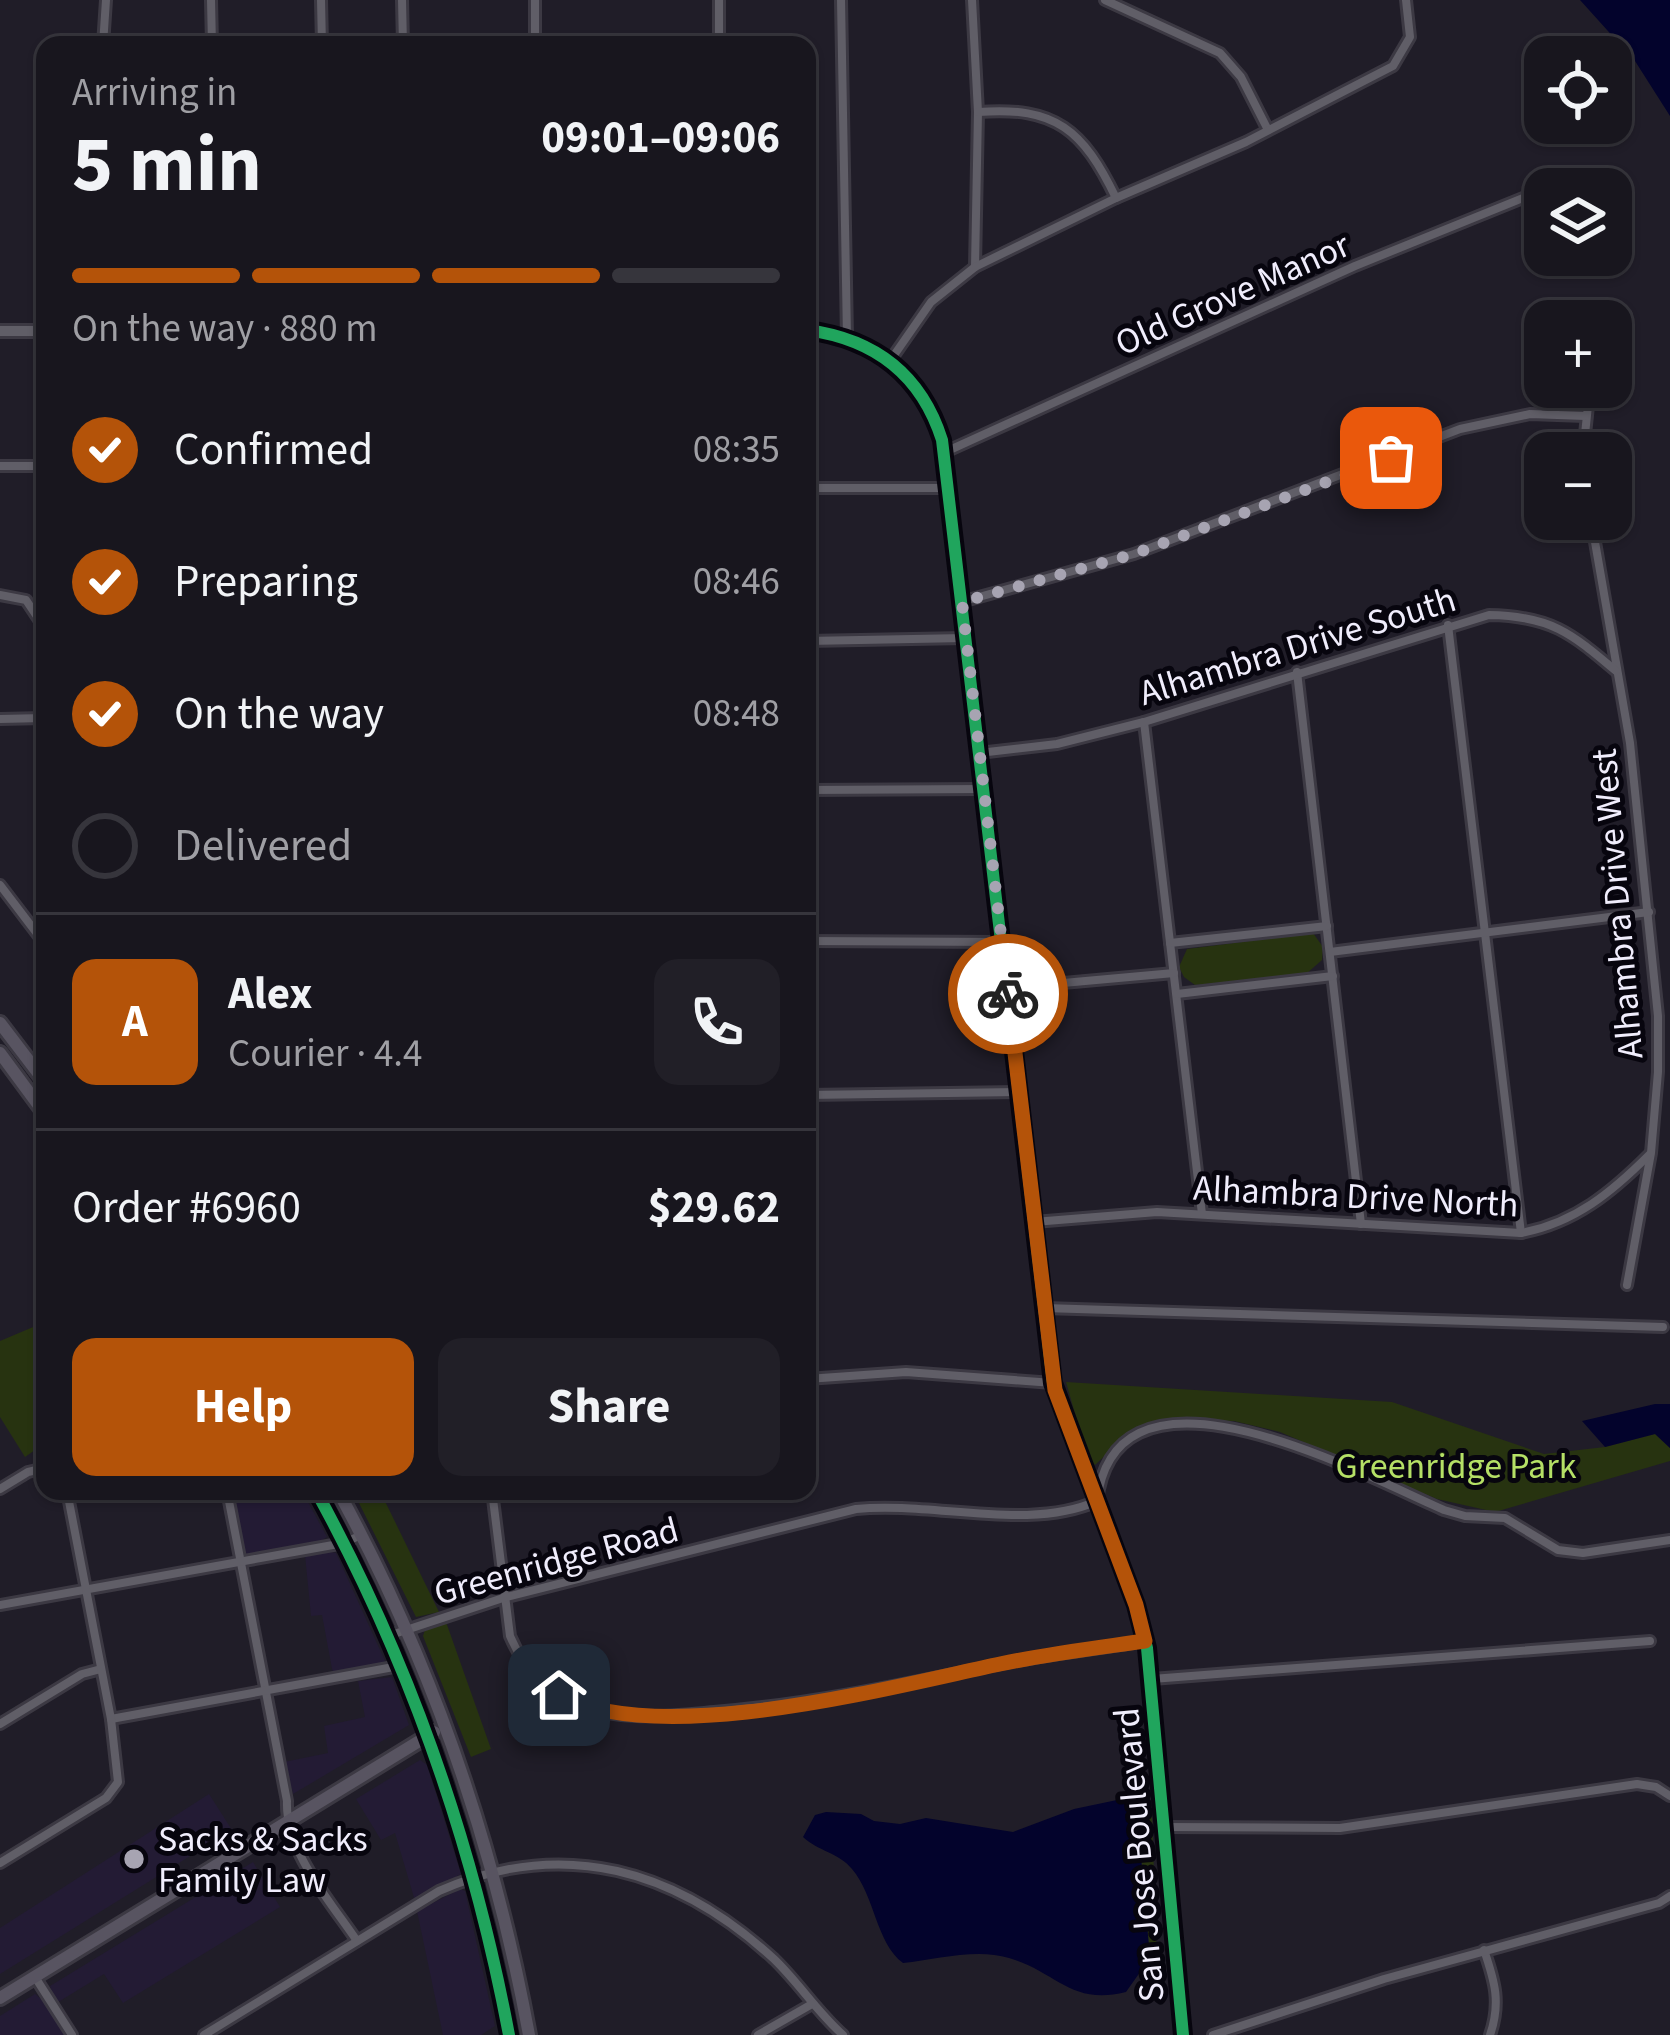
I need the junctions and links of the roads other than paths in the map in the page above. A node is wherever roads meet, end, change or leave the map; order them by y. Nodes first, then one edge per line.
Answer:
1 (106, 0) edge
2 (211, 0) edge
3 (321, 0) edge
4 (402, 0) edge
5 (535, 0) edge
6 (719, 0) edge
7 (841, 0) edge
8 (972, 0) edge
9 (1105, 0) edge
10 (1406, 0) edge
11 (104, 36) edge
12 (212, 36) edge
13 (322, 36) edge
14 (403, 36) edge
15 (535, 36) edge
16 (719, 36) edge
17 (978, 112) junction
18 (1268, 130) junction
19 (1116, 198) junction
20 (1524, 198) edge
21 (975, 267) junction
22 (0, 331) edge
23 (36, 331) edge
24 (816, 332) edge
25 (847, 338) junction
26 (890, 361) junction
27 (1586, 408) edge
28 (1585, 416) junction
29 (1584, 432) edge
30 (943, 453) junction
31 (0, 466) edge
32 (36, 466) edge
33 (816, 488) edge
34 (949, 488) junction
35 (1595, 540) edge
36 (0, 595) edge
37 (962, 602) junction
38 (36, 615) edge
39 (1448, 625) junction
40 (965, 638) junction
41 (816, 640) edge
42 (1297, 672) junction
43 (1617, 672) junction
44 (36, 718) edge
45 (0, 719) edge
46 (1144, 722) junction
47 (979, 753) junction
48 (983, 789) junction
49 (816, 790) edge
50 (0, 885) edge
51 (1649, 912) junction
52 (1327, 926) junction
53 (36, 932) edge
54 (1486, 933) junction
55 (816, 941) edge
56 (1002, 942) junction
57 (1171, 944) junction
58 (1330, 952) junction
59 (1174, 973) junction
60 (1333, 976) junction
61 (1007, 988) junction
62 (1177, 994) junction
63 (3, 1032) edge
64 (0, 1053) edge
65 (36, 1071) edge
66 (1018, 1092) junction
67 (816, 1095) edge
68 (36, 1102) edge
69 (1651, 1153) junction
70 (1202, 1214) junction
71 (1034, 1222) junction
72 (1361, 1224) junction
73 (1521, 1233) junction
74 (1627, 1285) dead end
75 (1044, 1308) junction
76 (1663, 1327) dead end
77 (816, 1378) edge
78 (1053, 1383) junction
79 (36, 1470) edge
80 (0, 1489) edge
81 (69, 1500) edge
82 (229, 1500) edge
83 (321, 1500) edge
84 (343, 1500) edge
85 (493, 1500) edge
86 (1097, 1501) junction
87 (361, 1535) junction
88 (1670, 1540) edge
89 (344, 1543) junction
90 (243, 1562) junction
91 (86, 1590) junction
92 (503, 1598) junction
93 (0, 1605) edge
94 (407, 1630) junction
95 (388, 1636) junction
96 (1145, 1641) junction
97 (1651, 1641) dead end
98 (401, 1666) junction
99 (101, 1669) junction
100 (1152, 1679) junction
101 (267, 1691) junction
102 (111, 1719) junction
103 (444, 1723) junction
104 (0, 1724) edge
105 (428, 1734) junction
106 (1670, 1796) edge
107 (286, 1822) junction
108 (1165, 1827) junction
109 (0, 1862) edge
110 (493, 1873) junction
111 (474, 1877) junction
112 (1670, 1897) edge
113 (357, 1941) junction
114 (1484, 1950) junction
115 (34, 1977) junction
116 (0, 1998) edge
117 (812, 2004) junction
118 (529, 2034) edge
119 (72, 2035) edge
120 (203, 2035) edge
121 (508, 2035) edge
122 (758, 2035) edge
123 (843, 2035) edge
124 (1184, 2035) edge
125 (1213, 2035) edge
126 (1490, 2035) edge

1 - 11 street
2 - 12 street
3 - 13 street
4 - 14 street
5 - 15 street
6 - 16 street
7 - 25 street
8 - 17 street
9 - 18 street
10 - 18 street
17 - 19 street
17 - 21 street
18 - 19 street
19 - 21 street
20 - 30 street, Old Grove Manor
21 - 26 street
22 - 23 street
24 - 25 street, San Jose Boulevard
25 - 26 street, San Jose Boulevard
26 - 30 street, San Jose Boulevard
27 - 28 street
28 - 29 street
28 - 37 street
30 - 34 street, San Jose Boulevard
31 - 32 street
33 - 34 street
34 - 37 street, San Jose Boulevard
35 - 43 street, Alhambra Drive West
36 - 38 street
37 - 40 street, San Jose Boulevard
39 - 42 street, Alhambra Drive South
39 - 43 street, Alhambra Drive South
39 - 54 street
40 - 41 street
40 - 47 street, San Jose Boulevard
42 - 46 street, Alhambra Drive South
42 - 52 street
43 - 51 street, Alhambra Drive West
44 - 45 street
46 - 47 street, Alhambra Drive South
46 - 57 street
47 - 48 street, San Jose Boulevard
48 - 49 street
48 - 56 street, San Jose Boulevard
50 - 53 street
51 - 54 street
51 - 69 street, Alhambra Drive West
52 - 57 street
52 - 58 street
54 - 58 street
54 - 73 street
55 - 56 street
56 - 61 street, San Jose Boulevard
57 - 59 street
58 - 60 street
59 - 61 street
59 - 62 street
60 - 62 street
60 - 72 street
61 - 66 street, San Jose Boulevard
62 - 70 street
63 - 65 main road
64 - 68 main road
66 - 67 street
66 - 71 street, San Jose Boulevard
69 - 73 street, Alhambra Drive North
69 - 74 street, Alhambra Drive West
70 - 71 street, Alhambra Drive North
70 - 72 street, Alhambra Drive North
71 - 75 street, San Jose Boulevard
72 - 73 street, Alhambra Drive North
75 - 76 street
75 - 78 street, San Jose Boulevard
77 - 78 street
78 - 86 street, San Jose Boulevard
79 - 80 street
81 - 91 street
82 - 90 street
83 - 89 main road
84 - 87 main road
85 - 92 street
86 - 88 street
86 - 92 street, Greenridge Road
86 - 96 street, San Jose Boulevard
87 - 89 street
87 - 94 main road
89 - 90 street
89 - 95 main road
90 - 91 street
90 - 101 street
91 - 93 street
91 - 99 street
92 - 94 street, Greenridge Road
92 - 96 street
94 - 95 street, Greenridge Road
94 - 103 main road
95 - 98 main road
96 - 100 street, San Jose Boulevard
97 - 100 street
98 - 101 street
98 - 103 main road
98 - 105 main road
99 - 102 street
99 - 104 street
100 - 108 street, San Jose Boulevard
101 - 102 street
101 - 107 street
102 - 109 street
103 - 105 main road
103 - 110 main road
105 - 107 main road
105 - 111 main road
106 - 108 street
107 - 113 street
107 - 115 main road
108 - 124 street, San Jose Boulevard
110 - 111 street
110 - 117 street
110 - 118 main road
111 - 113 street
111 - 121 main road
112 - 114 street
113 - 120 street
114 - 125 street
114 - 126 street
115 - 116 main road
115 - 119 street
117 - 122 street
117 - 123 street
118 - 121 street

